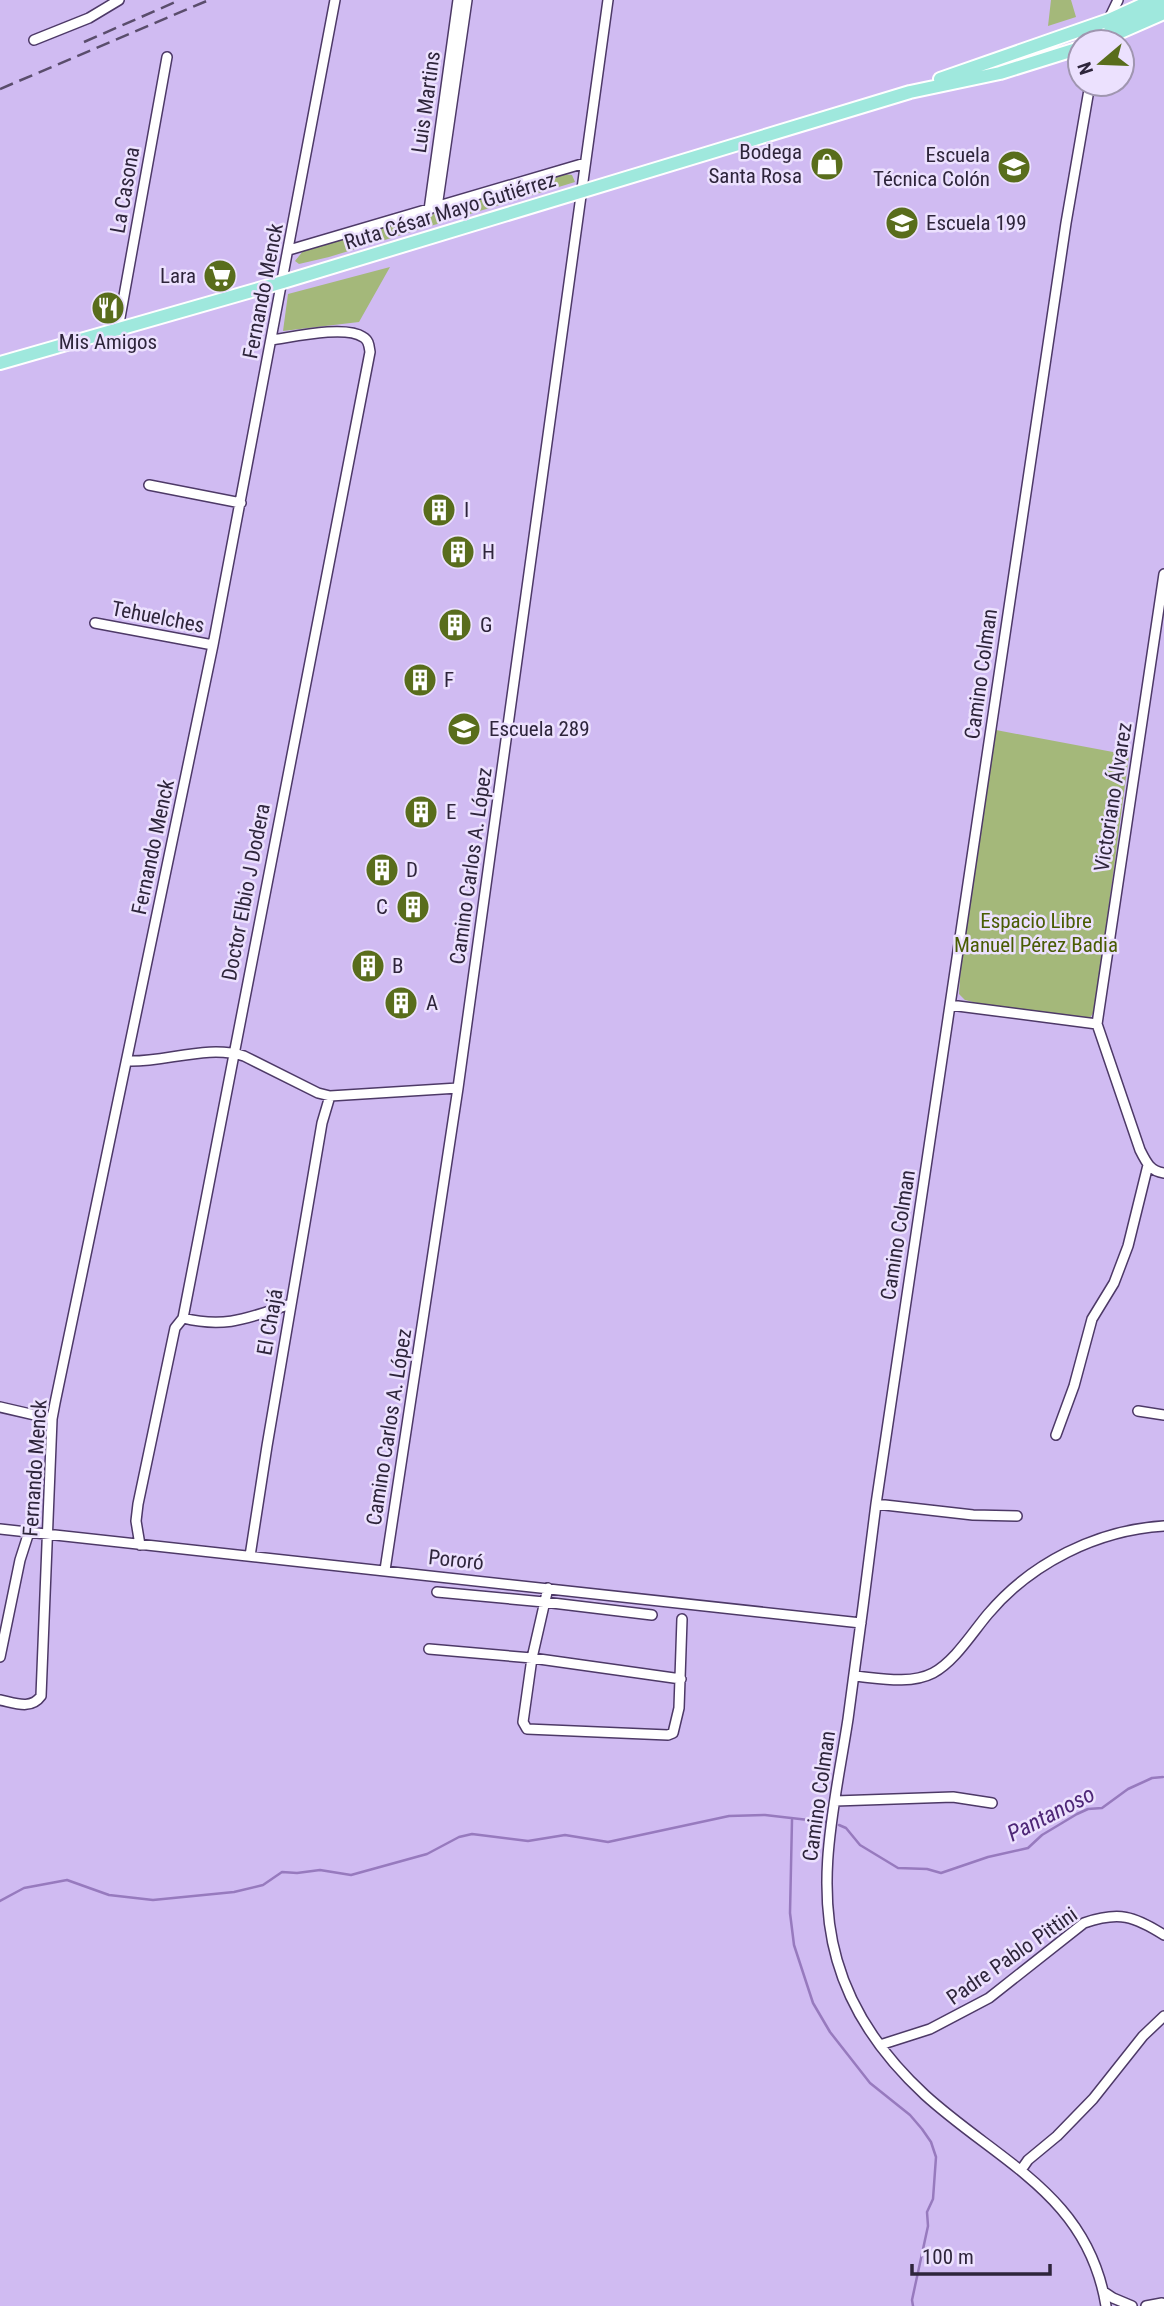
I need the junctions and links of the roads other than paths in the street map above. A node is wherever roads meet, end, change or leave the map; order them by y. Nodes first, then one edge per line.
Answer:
1 (119, 0) edge
2 (335, 0) edge
3 (458, 0) edge
4 (467, 0) edge
5 (608, 0) edge
6 (1118, 0) edge
7 (1129, 0) edge
8 (1148, 3) edge
9 (1164, 3) edge
10 (1164, 13) edge
11 (1125, 17) junction
12 (1109, 20) junction
13 (1141, 24) junction
14 (1103, 28) edge
15 (1112, 28) edge
16 (1127, 28) edge
17 (34, 40) dead end
18 (1066, 45) edge
19 (1066, 45) edge
20 (1066, 55) edge
21 (167, 57) dead end
22 (1022, 66) junction
23 (911, 92) junction
24 (1088, 98) edge
25 (585, 163) junction
26 (582, 191) junction
27 (433, 208) junction
28 (289, 250) junction
29 (283, 282) junction
30 (118, 329) junction
31 (272, 340) junction
32 (0, 363) edge
33 (149, 485) dead end
34 (241, 503) junction
35 (1164, 574) edge
36 (95, 623) dead end
37 (213, 645) junction
38 (950, 1005) junction
39 (1097, 1024) junction
40 (233, 1053) junction
41 (127, 1061) junction
42 (458, 1088) junction
43 (330, 1096) junction
44 (1148, 1165) junction
45 (1164, 1173) edge
46 (291, 1304) junction
47 (183, 1318) junction
48 (0, 1407) edge
49 (1138, 1411) dead end
50 (1164, 1415) edge
51 (52, 1419) junction
52 (1056, 1435) dead end
53 (876, 1504) junction
54 (1017, 1516) dead end
55 (1161, 1526) edge
56 (0, 1530) edge
57 (29, 1532) junction
58 (48, 1536) junction
59 (139, 1545) junction
60 (250, 1556) junction
61 (385, 1570) junction
62 (548, 1588) junction
63 (437, 1592) dead end
64 (544, 1601) junction
65 (652, 1615) dead end
66 (682, 1619) dead end
67 (861, 1623) junction
68 (429, 1649) dead end
69 (0, 1657) edge
70 (532, 1658) junction
71 (854, 1676) junction
72 (681, 1679) junction
73 (0, 1700) edge
74 (835, 1801) junction
75 (992, 1803) dead end
76 (1164, 1935) edge
77 (1164, 2016) edge
78 (880, 2045) junction
79 (1021, 2170) junction
80 (1104, 2292) junction
81 (1162, 2303) edge
82 (1106, 2306) edge
83 (1132, 2306) edge
84 (1146, 2306) edge

1 - 17 street
2 - 28 street, Fernando Menck
3 - 27 street, Luis Martins
4 - 27 street, Luis Martins
5 - 25 street, Camino Carlos A. López
6 - 11 street
6 - 12 street
7 - 8 street
8 - 11 main road
9 - 11 main road
10 - 13 main road, Ruta César Mayo Gutiérrez
11 - 12 main road, Ruta César Mayo Gutiérrez
11 - 13 street
11 - 15 main road
12 - 14 main road, Ruta César Mayo Gutiérrez
13 - 16 main road, Ruta César Mayo Gutiérrez
18 - 22 main road
19 - 23 main road, Ruta César Mayo Gutiérrez
20 - 22 main road, Ruta César Mayo Gutiérrez
21 - 30 street, La Casona
22 - 23 main road, Ruta César Mayo Gutiérrez
23 - 26 main road, Ruta César Mayo Gutiérrez
24 - 38 street, Camino Colman
25 - 26 street, Camino Carlos A. López
25 - 27 street, Ruta César Mayo Gutiérrez
26 - 29 main road, Ruta César Mayo Gutiérrez
26 - 42 street, Camino Carlos A. López
27 - 28 street, Ruta César Mayo Gutiérrez
28 - 29 street, Fernando Menck
29 - 30 main road, Ruta César Mayo Gutiérrez
29 - 31 street, Fernando Menck
30 - 32 main road, Ruta César Mayo Gutiérrez
31 - 34 street, Fernando Menck
31 - 40 street, Doctor Elbio J Dodera
33 - 34 street
34 - 37 street, Fernando Menck
35 - 39 street, Victoriano Álvarez
36 - 37 street, Tehuelches
37 - 41 street, Fernando Menck
38 - 39 street
38 - 53 street, Camino Colman
39 - 44 street
40 - 41 street
40 - 43 street
40 - 47 street, Doctor Elbio J Dodera
41 - 51 street, Fernando Menck
42 - 43 street
42 - 61 street, Camino Carlos A. López
43 - 46 street, El Chajá
44 - 45 street
44 - 52 street
46 - 47 street
46 - 60 street, El Chajá
47 - 59 street, Doctor Elbio J Dodera
48 - 51 street
49 - 50 street
51 - 58 street, Fernando Menck
53 - 54 street
53 - 67 street, Camino Colman
55 - 71 street
56 - 57 street, Pororó
57 - 58 street, Pororó
57 - 69 street
58 - 59 street, Pororó
58 - 73 street, Fernando Menck
59 - 60 street, Pororó
60 - 61 street, Pororó
61 - 62 street, Pororó
62 - 64 street
62 - 67 street, Pororó
63 - 64 street
64 - 65 street
64 - 70 street
66 - 72 street
67 - 71 street, Camino Colman
68 - 70 street
70 - 72 street
70 - 72 street
71 - 74 street, Camino Colman
74 - 75 street
74 - 78 street, Camino Colman
76 - 78 street, Padre Pablo Pittini
77 - 79 street
78 - 79 street, Camino Colman
79 - 80 street, Camino Colman
80 - 82 street, Camino Colman
80 - 83 street
81 - 84 street

